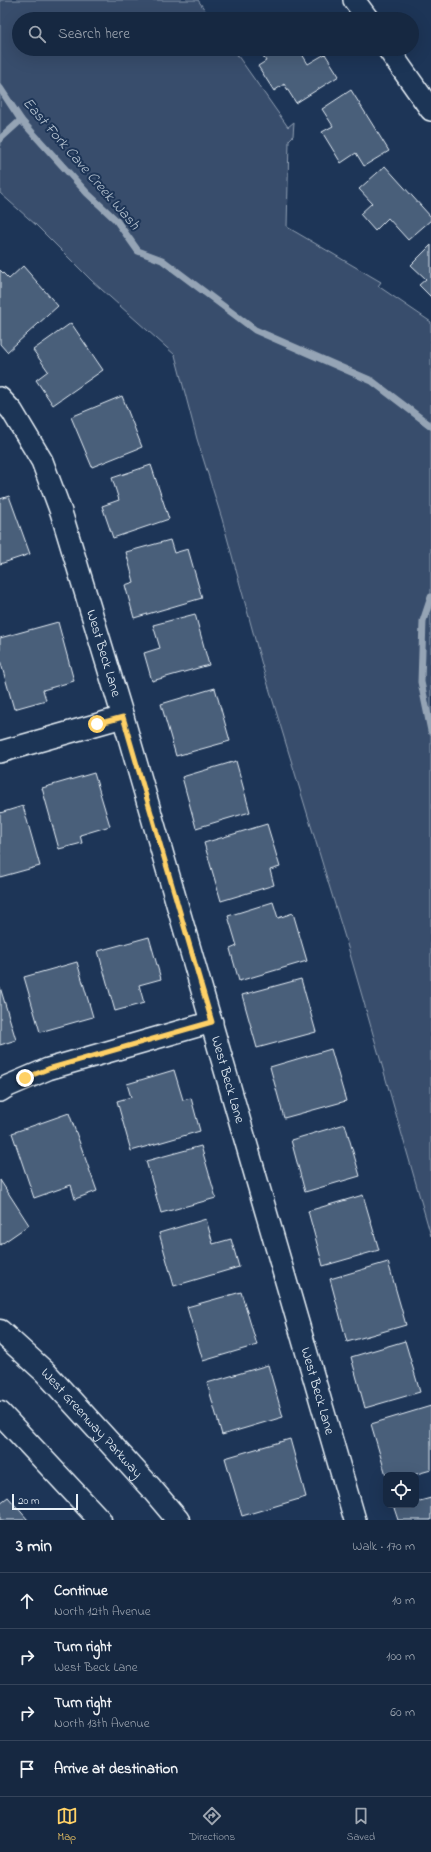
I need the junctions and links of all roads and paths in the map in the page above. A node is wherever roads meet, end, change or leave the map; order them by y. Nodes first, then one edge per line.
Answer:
1 (354, 0) edge
2 (363, 12) edge
3 (393, 56) edge
4 (431, 110) edge
5 (0, 398) edge
6 (123, 717) junction
7 (0, 752) edge
8 (212, 1022) junction
9 (0, 1091) edge
10 (0, 1332) edge
11 (0, 1413) edge
12 (100, 1520) edge
13 (178, 1520) edge
14 (355, 1520) edge

1 - 2 street
3 - 4 street
5 - 6 street, West Beck Lane
6 - 7 street
6 - 8 street, West Beck Lane
8 - 9 street
8 - 14 street, West Beck Lane
10 - 13 main road, West Greenway Parkway
11 - 12 main road

